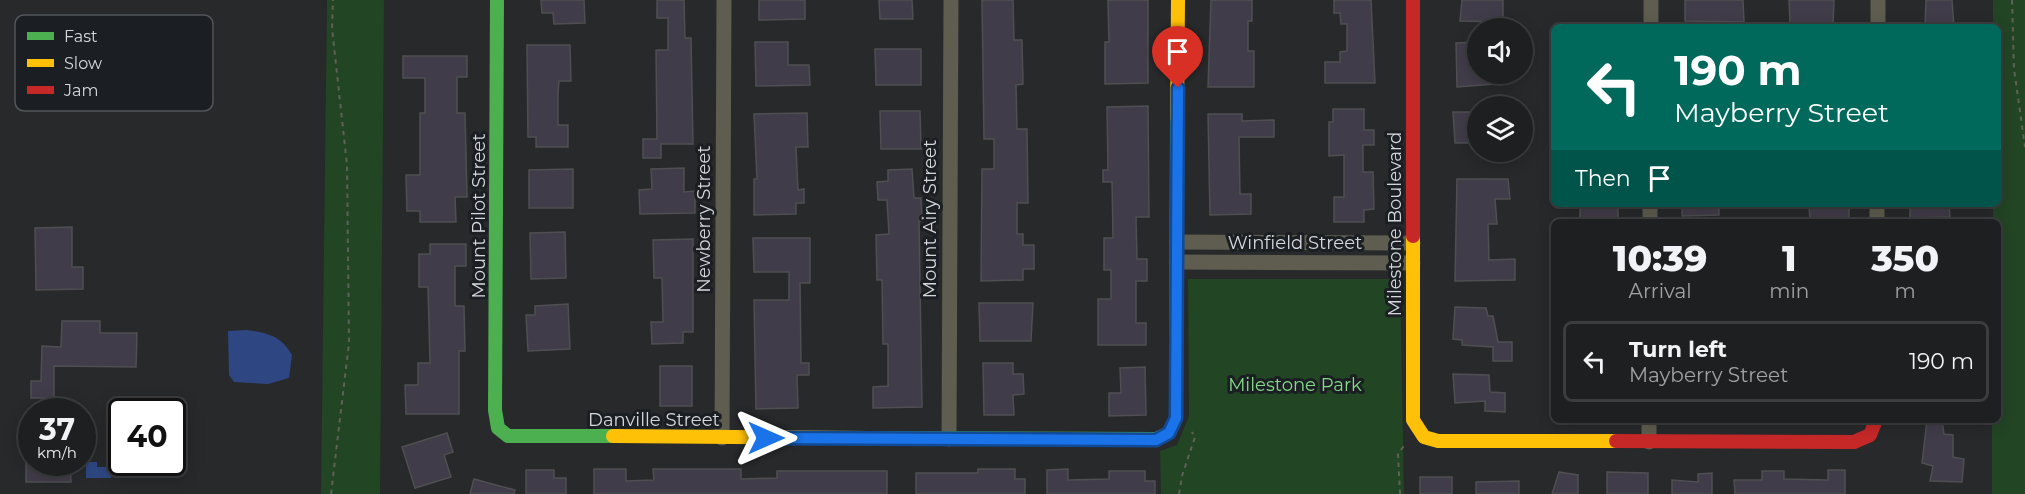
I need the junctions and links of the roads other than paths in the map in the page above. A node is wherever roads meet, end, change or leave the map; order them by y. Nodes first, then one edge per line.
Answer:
1 (497, 0) edge
2 (724, 0) edge
3 (951, 0) edge
4 (1178, 0) edge
5 (1651, 0) edge
6 (1878, 0) edge
7 (1414, 2) edge
8 (1651, 24) edge
9 (1878, 24) edge
10 (1177, 242) junction
11 (1413, 243) junction
12 (1177, 262) junction
13 (1413, 264) junction
14 (1649, 423) edge
15 (1875, 423) edge
16 (500, 430) joint
17 (722, 438) junction
18 (949, 439) junction
19 (1649, 442) junction

1 - 16 street, Mount Pilot Street
2 - 17 street, Newberry Street
3 - 18 street, Mount Airy Street
4 - 10 street
5 - 8 street
6 - 9 street
7 - 11 street, Milestone Boulevard
10 - 11 street, Winfield Street
10 - 12 street
11 - 13 street, Milestone Boulevard
12 - 13 street, Winfield Street
12 - 18 street, Danville Street
13 - 19 street, Milestone Boulevard
14 - 19 street
15 - 19 street
16 - 17 street, Danville Street
17 - 18 street, Danville Street

